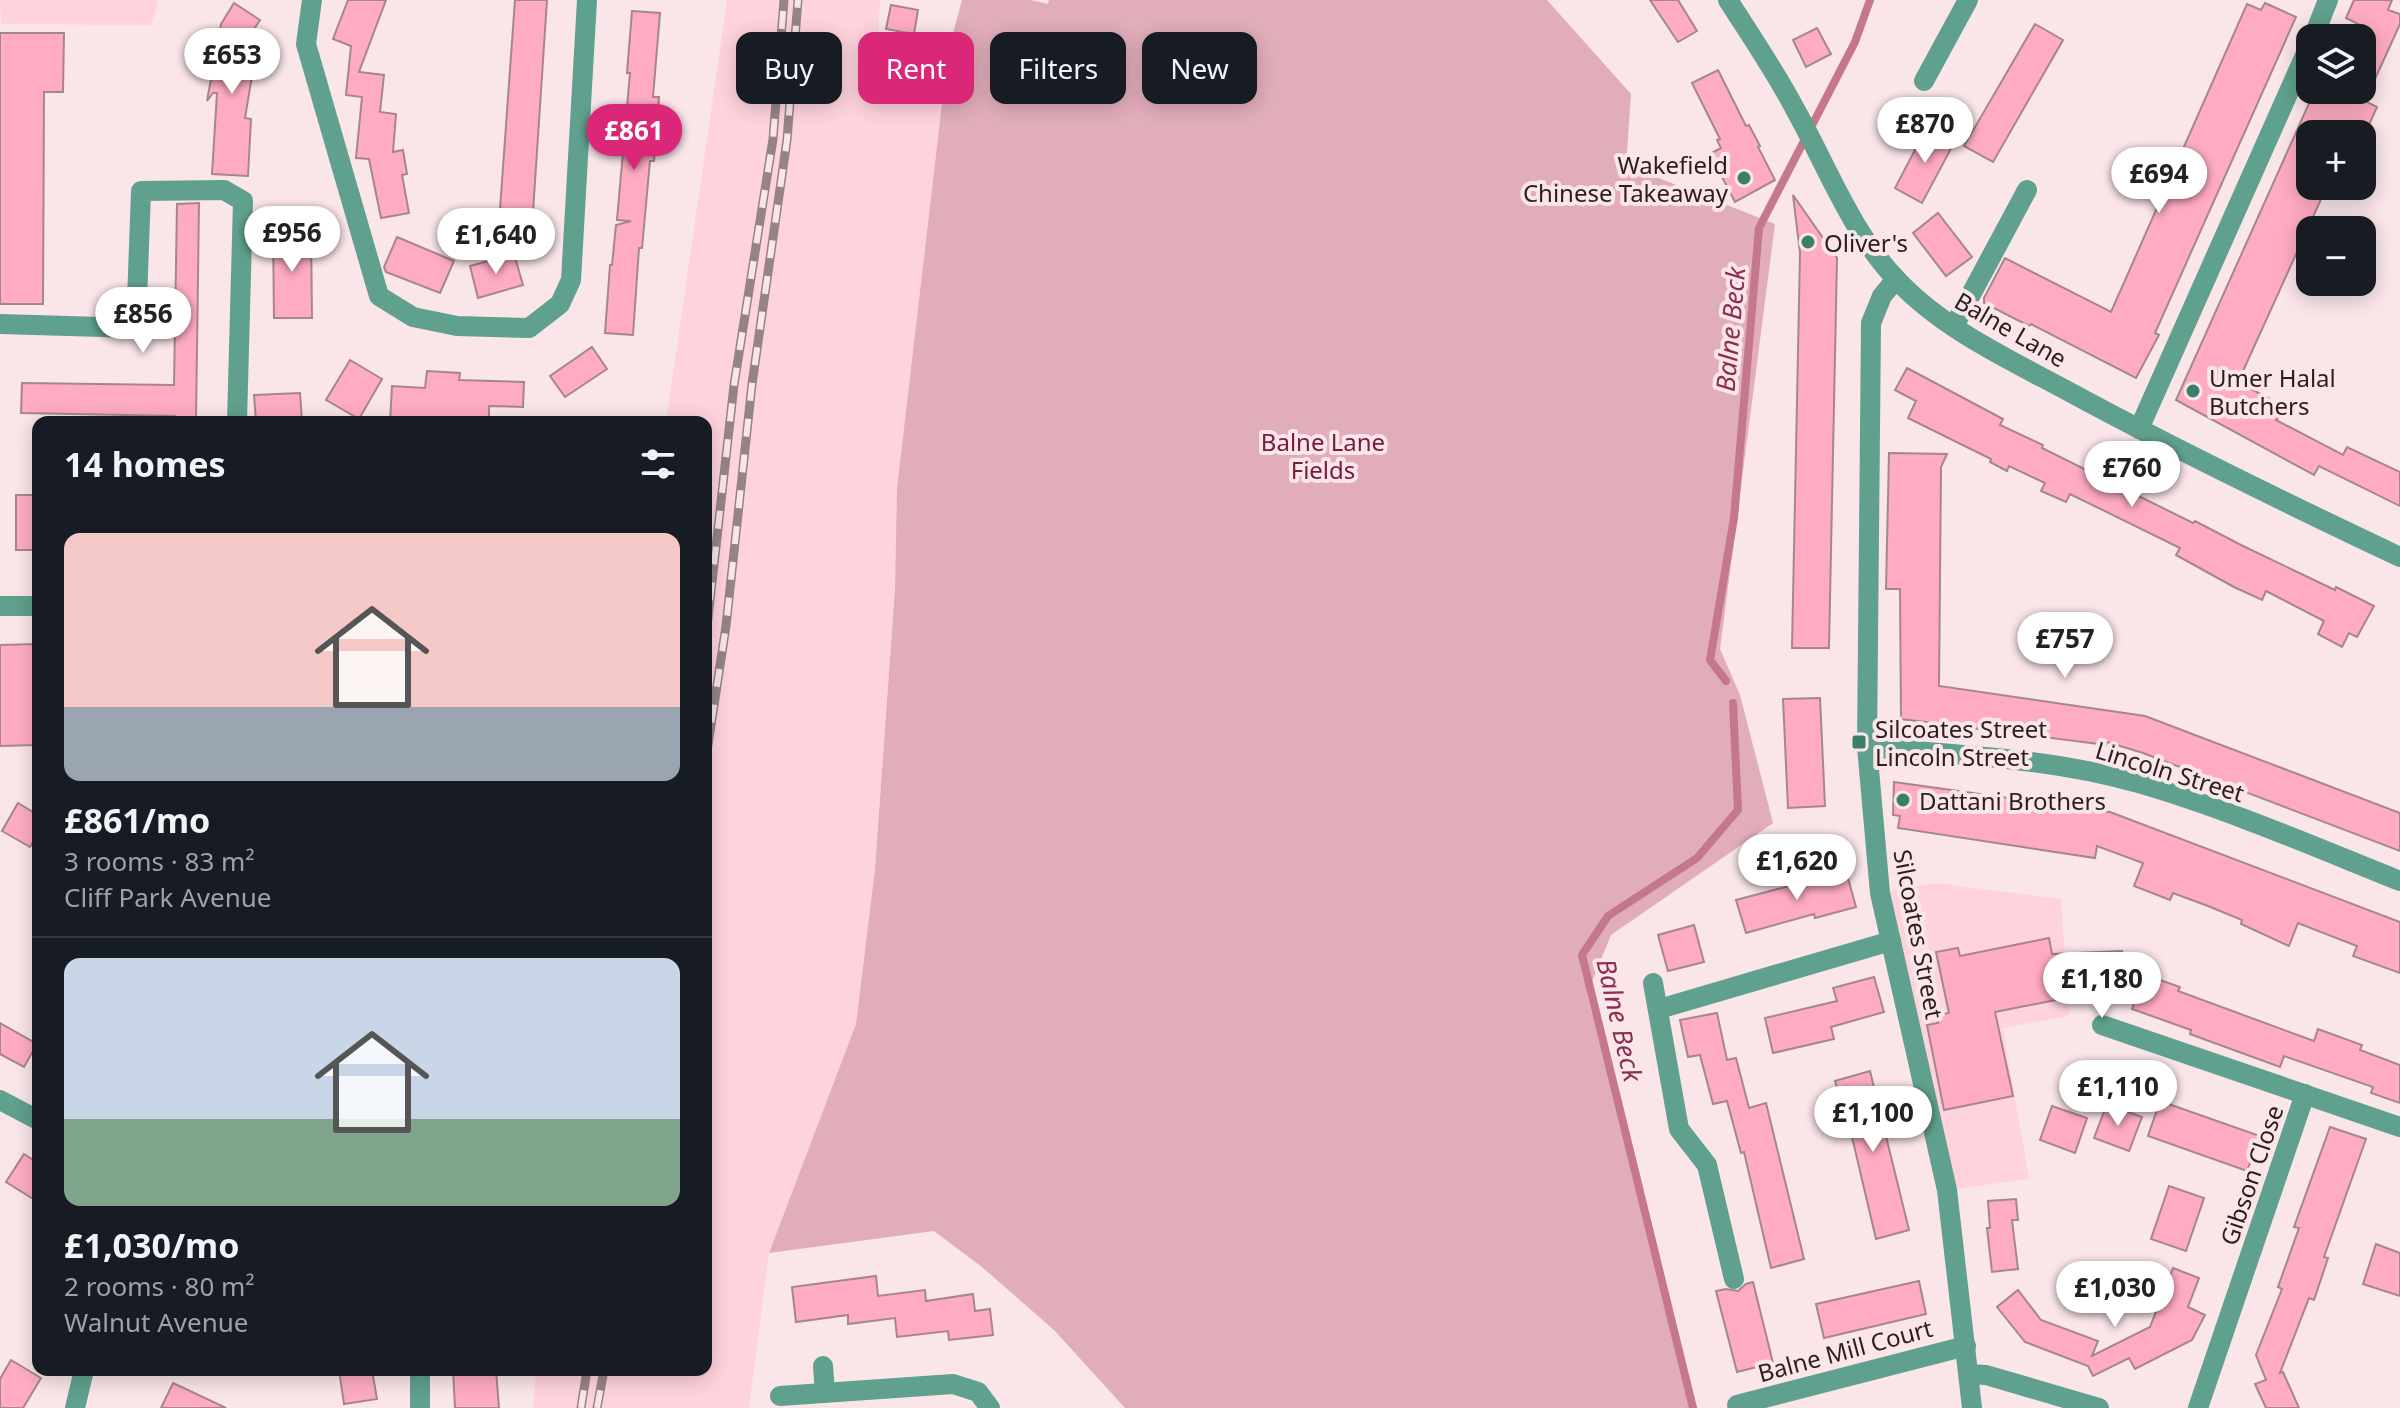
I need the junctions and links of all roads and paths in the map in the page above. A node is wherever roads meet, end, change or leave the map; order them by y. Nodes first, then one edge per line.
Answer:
1 (312, 0) edge
2 (587, 0) edge
3 (1728, 0) edge
4 (1968, 0) edge
5 (2296, 76) edge
6 (1924, 81) dead end
7 (2027, 190) dead end
8 (1896, 279) junction
9 (0, 324) edge
10 (1954, 326) junction
11 (237, 416) edge
12 (2139, 429) junction
13 (2400, 557) edge
14 (0, 606) edge
15 (32, 606) edge
16 (1867, 747) junction
17 (2400, 881) edge
18 (1891, 941) junction
19 (1653, 983) dead end
20 (1659, 1009) junction
21 (2102, 1025) dead end
22 (2305, 1094) junction
23 (0, 1100) edge
24 (32, 1117) edge
25 (2400, 1127) edge
26 (1734, 1279) dead end
27 (1966, 1346) junction
28 (823, 1366) dead end
29 (1969, 1374) junction
30 (83, 1376) edge
31 (420, 1376) edge
32 (825, 1393) junction
33 (780, 1396) dead end
34 (1737, 1405) dead end
35 (75, 1408) edge
36 (420, 1408) edge
37 (990, 1408) edge
38 (1972, 1408) edge
39 (2099, 1408) edge
40 (2198, 1408) edge

1 - 2 street
3 - 8 street, Balne Lane
4 - 6 street
5 - 12 street
7 - 10 street
8 - 10 street, Balne Lane
8 - 16 street, Silcoates Street
9 - 11 street
10 - 12 street, Balne Lane
12 - 13 street, Balne Lane
14 - 15 street
16 - 17 street, Lincoln Street
16 - 18 street, Silcoates Street
18 - 20 street
18 - 27 street, Silcoates Street
19 - 20 street
20 - 26 street
21 - 22 street, Gibson Close
22 - 25 street, Gibson Close
22 - 40 street, Gibson Close
23 - 24 street
27 - 29 street, Silcoates Street
27 - 34 street, Balne Mill Court
28 - 32 street
29 - 38 street, Silcoates Street
29 - 39 street
30 - 35 street
31 - 36 street
32 - 33 street
32 - 37 street

